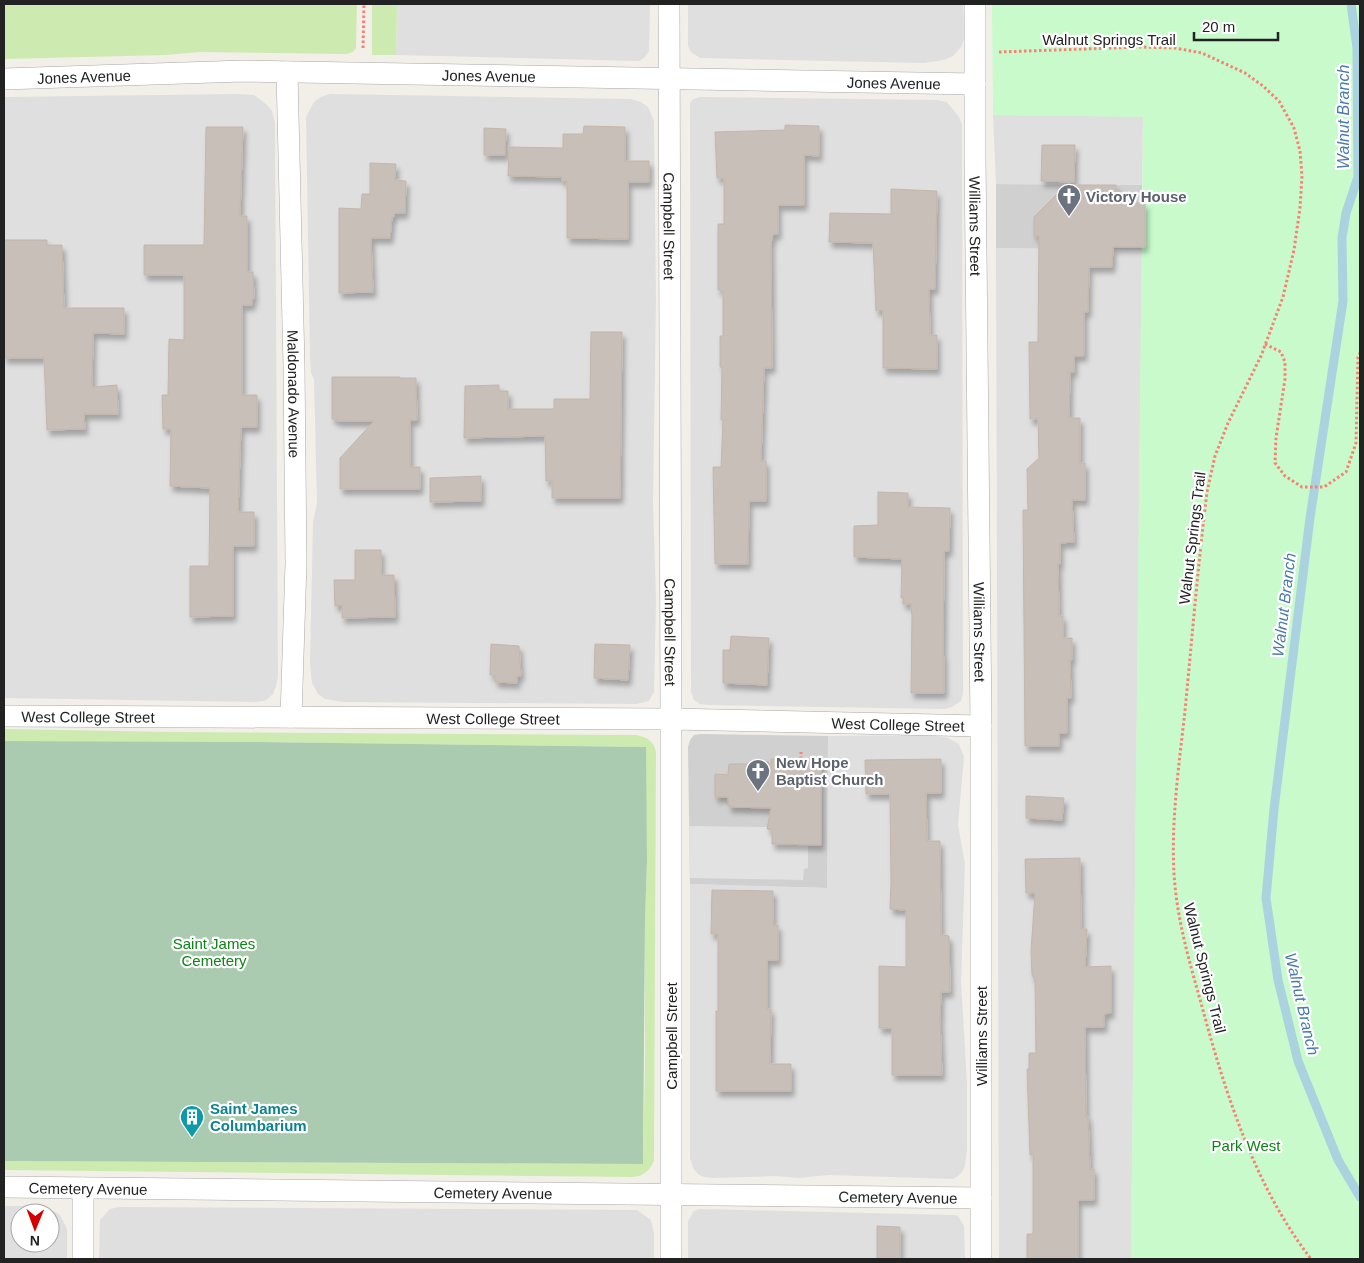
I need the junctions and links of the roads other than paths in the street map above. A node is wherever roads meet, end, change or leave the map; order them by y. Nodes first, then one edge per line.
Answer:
1 (669, 4) edge
2 (975, 4) edge
3 (287, 72) junction
4 (670, 78) junction
5 (4, 79) edge
6 (975, 84) junction
7 (4, 716) edge
8 (291, 717) junction
9 (672, 719) junction
10 (981, 726) junction
11 (4, 1186) edge
12 (83, 1188) junction
13 (670, 1194) junction
14 (981, 1198) junction
15 (83, 1259) edge
16 (671, 1259) edge
17 (981, 1259) edge

1 - 4 street, Campbell Street
2 - 6 street, Williams Street
3 - 4 street, Jones Avenue
3 - 5 street, Jones Avenue
3 - 8 street, Maldonado Avenue
4 - 6 street, Jones Avenue
4 - 9 street, Campbell Street
6 - 10 street, Williams Street
7 - 8 street, West College Street
8 - 9 street, West College Street
9 - 10 street, West College Street
9 - 13 street, Campbell Street
10 - 14 street, Williams Street
11 - 12 street, Cemetery Avenue
12 - 13 street, Cemetery Avenue
12 - 15 street
13 - 14 street, Cemetery Avenue
13 - 16 street, Campbell Street
14 - 17 street, Williams Street

